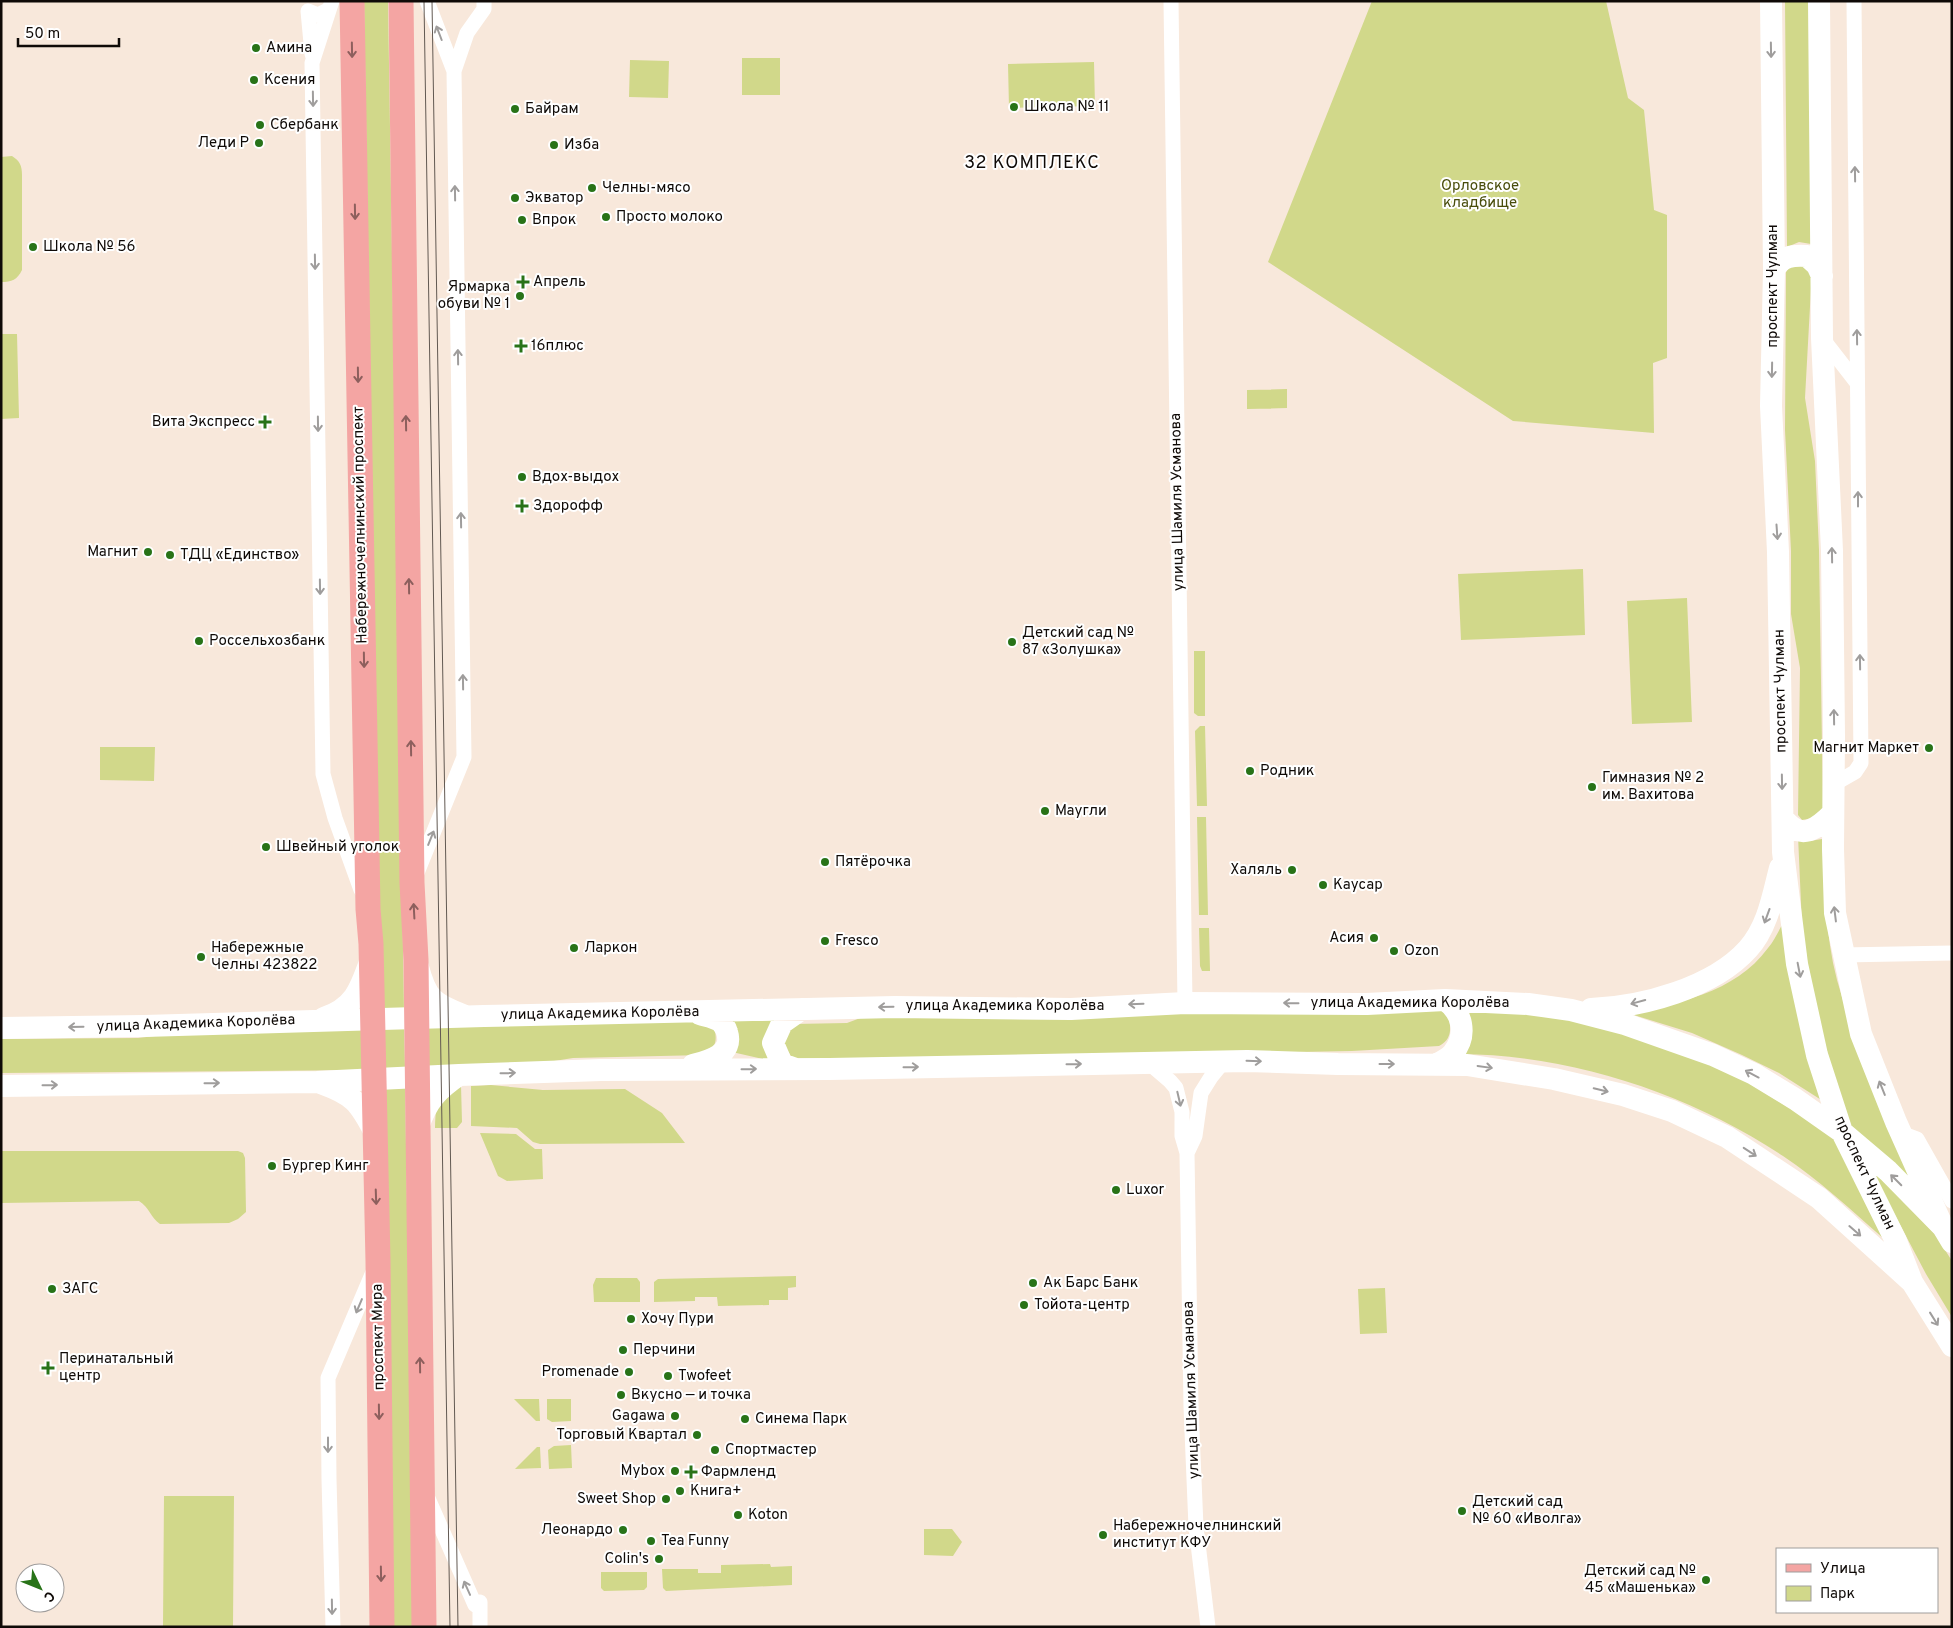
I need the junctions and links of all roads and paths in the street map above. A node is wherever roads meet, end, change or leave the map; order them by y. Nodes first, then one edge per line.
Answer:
1 (352, 1) edge
2 (401, 1) edge
3 (427, 1) edge
4 (484, 1) edge
5 (1171, 1) edge
6 (1771, 1) edge
7 (1819, 1) edge
8 (1854, 1) edge
9 (330, 6) edge
10 (454, 71) junction
11 (1774, 270) junction
12 (1822, 276) junction
13 (1822, 338) junction
14 (1857, 383) junction
15 (1834, 784) junction
16 (1833, 813) junction
17 (1783, 818) junction
18 (1784, 852) junction
19 (412, 883) junction
20 (368, 909) junction
21 (1952, 953) edge
22 (1842, 955) junction
23 (416, 960) junction
24 (371, 961) junction
25 (1445, 1000) junction
26 (1185, 1003) junction
27 (802, 1009) junction
28 (1571, 1010) junction
29 (694, 1012) junction
30 (468, 1017) junction
31 (416, 1018) junction
32 (372, 1019) junction
33 (317, 1020) junction
34 (1, 1028) edge
35 (372, 1048) joint
36 (1224, 1062) junction
37 (1149, 1063) junction
38 (1437, 1064) junction
39 (796, 1069) junction
40 (665, 1070) junction
41 (459, 1075) junction
42 (416, 1077) junction
43 (373, 1079) junction
44 (317, 1082) junction
45 (1, 1086) edge
46 (417, 1130) junction
47 (374, 1131) junction
48 (1842, 1132) junction
49 (1901, 1133) junction
50 (1187, 1153) junction
51 (1952, 1201) edge
52 (1947, 1234) edge
53 (378, 1261) junction
54 (1912, 1282) junction
55 (1952, 1346) edge
56 (422, 1484) junction
57 (333, 1627) edge
58 (382, 1627) edge
59 (424, 1627) edge
60 (480, 1627) edge
61 (1208, 1627) edge

1 -> 20 main road, Набережночелнинский проспект
19 -> 2 main road
10 -> 3 street
4 - 10 street
5 - 26 street, улица Шамиля Усманова
6 -> 11 street, проспект Чулман
7 - 12 street
14 -> 8 street
9 -> 20 street
19 -> 10 street
11 - 12 street
11 -> 17 street, проспект Чулман
12 - 13 street
13 - 14 street
15 -> 13 street
15 -> 14 street
15 - 16 street
16 - 17 street
22 -> 16 street
17 - 18 street, проспект Чулман
18 -> 28 street
18 -> 48 street, проспект Чулман
23 -> 19 main road
20 - 24 main road, Набережночелнинский проспект
21 - 22 street
49 -> 22 street
23 - 30 street
23 - 31 main road
24 - 32 main road, Набережночелнинский проспект
24 - 33 street
25 -> 26 street, улица Академика Королёва
25 - 28 street, улица Академика Королёва
25 - 38 street
26 -> 27 street, улица Академика Королёва
27 - 29 street, улица Академика Королёва
27 - 39 street
48 -> 28 street, улица Академика Королёва
29 - 30 street, улица Академика Королёва
29 - 40 street
30 - 31 street, улица Академика Королёва
31 - 32 street, улица Академика Королёва
31 - 42 main road
32 - 33 street, улица Академика Королёва
32 - 35 main road, Набережночелнинский проспект
33 -> 34 street, улица Академика Королёва
35 - 43 main road, проспект Мира
36 - 37 street
36 -> 38 street
36 - 50 street, улица Шамиля Усманова
39 -> 37 street
37 -> 50 street, улица Шамиля Усманова
38 -> 54 street
40 -> 39 street
41 -> 40 street
41 - 42 street
41 - 46 street
42 - 43 street
42 - 46 main road
43 - 44 street
43 - 47 main road, проспект Мира
45 -> 44 street
44 - 47 street
56 -> 46 main road
47 -> 53 main road, проспект Мира
52 -> 48 street, улица Академика Королёва
48 - 54 street, проспект Чулман
49 - 51 street
49 - 52 street
50 - 61 street, улица Шамиля Усманова
53 -> 57 street
53 -> 58 main road, проспект Мира
54 -> 55 street, проспект Чулман
56 - 59 main road
60 -> 56 street

